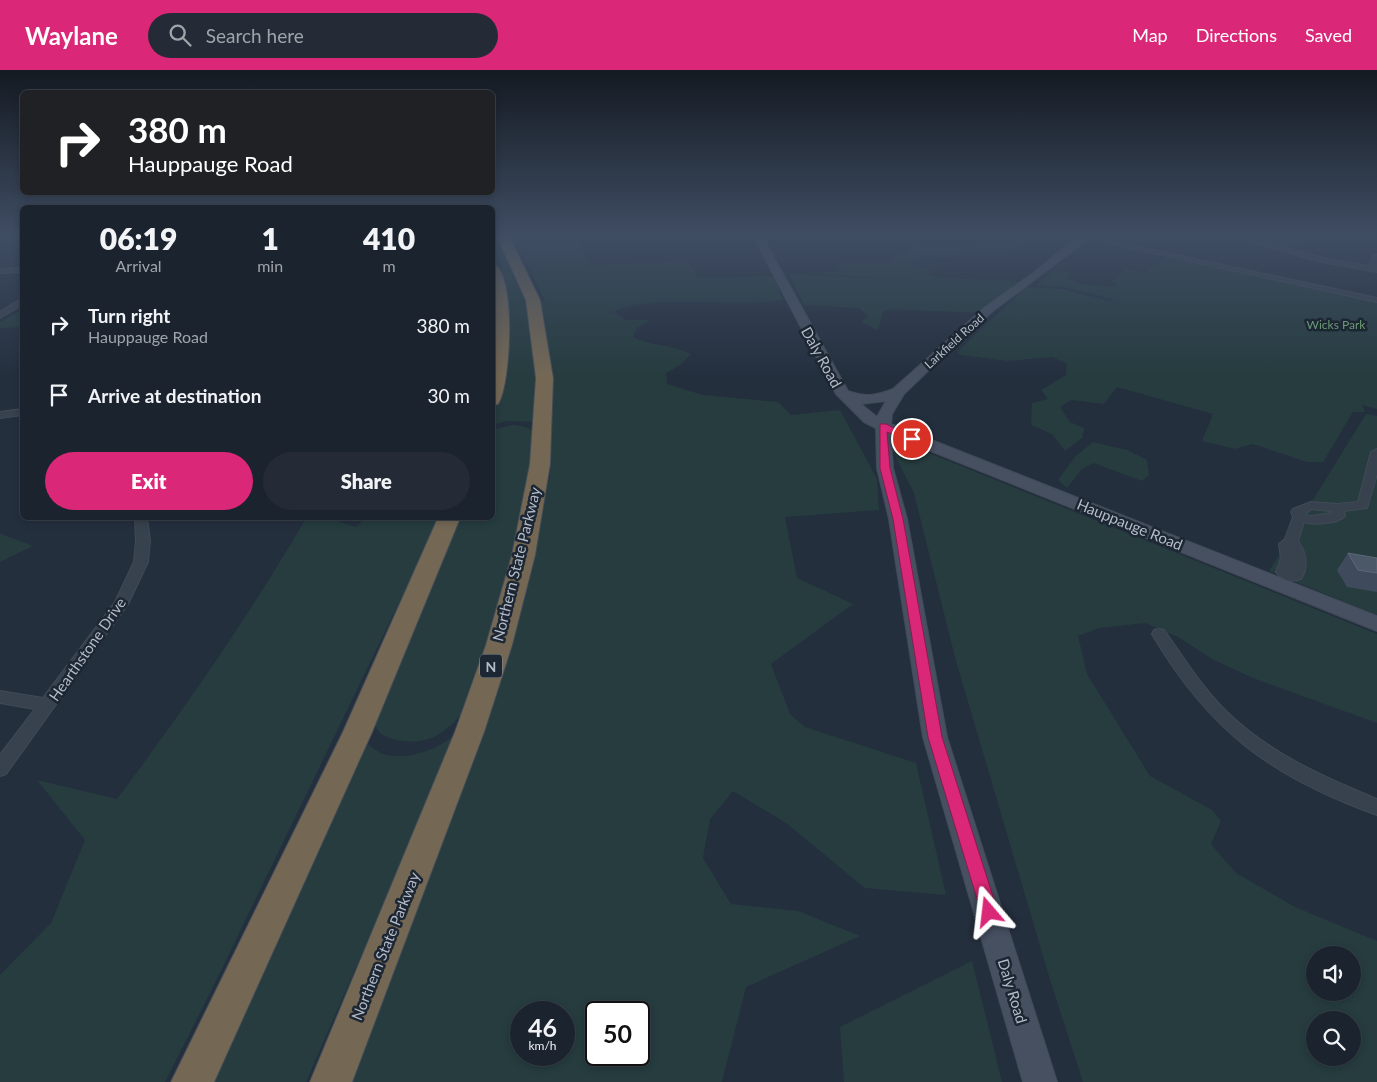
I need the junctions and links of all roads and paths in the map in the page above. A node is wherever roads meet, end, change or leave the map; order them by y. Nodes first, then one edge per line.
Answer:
1 (496, 281) edge
2 (527, 281) edge
3 (782, 281) edge
4 (1027, 281) edge
5 (1292, 281) edge
6 (1377, 300) edge
7 (20, 303) edge
8 (0, 315) edge
9 (495, 387) edge
10 (898, 392) junction
11 (843, 394) junction
12 (20, 412) edge
13 (0, 416) edge
14 (883, 426) junction
15 (1377, 452) edge
16 (1375, 469) edge
17 (141, 520) edge
18 (448, 520) edge
19 (1287, 582) junction
20 (1377, 624) edge
21 (1159, 634) dead end
22 (0, 697) edge
23 (48, 705) junction
24 (0, 769) edge
25 (1377, 807) edge
26 (192, 1082) edge
27 (331, 1082) edge
28 (1040, 1082) edge

1 - 9 highway
2 - 27 highway, Northern State Parkway / N
3 - 11 street, Daly Road
4 - 10 main road, Larkfield Road
5 - 6 street
7 - 8 street
10 - 11 street
10 - 14 main road, Larkfield Road
11 - 14 street, Daly Road
12 - 13 street
14 - 19 street, Hauppauge Road
14 - 28 street, Daly Road
15 - 16 street
16 - 19 street
17 - 23 street, Hearthstone Drive
18 - 26 highway
19 - 20 street, Hauppauge Road
21 - 25 street
22 - 23 street
23 - 24 street, Hearthstone Drive

